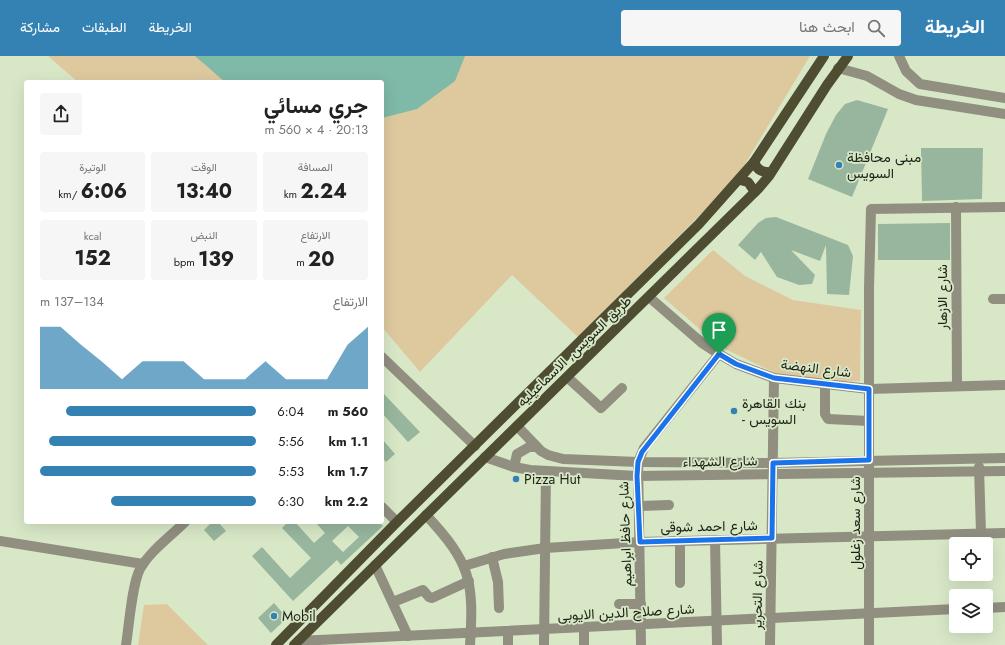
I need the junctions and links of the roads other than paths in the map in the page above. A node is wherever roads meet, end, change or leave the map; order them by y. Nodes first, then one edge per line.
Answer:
1 (824, 56) edge
2 (848, 56) edge
3 (899, 56) edge
4 (838, 68) junction
5 (917, 82) junction
6 (910, 98) junction
7 (1005, 98) edge
8 (1005, 114) edge
9 (754, 162) junction
10 (771, 172) junction
11 (740, 180) junction
12 (755, 192) junction
13 (956, 207) junction
14 (1005, 207) edge
15 (648, 297) junction
16 (993, 299) dead end
17 (1005, 299) edge
18 (719, 354) junction
19 (384, 359) edge
20 (567, 377) junction
21 (774, 378) junction
22 (825, 384) junction
23 (1005, 385) edge
24 (957, 386) junction
25 (622, 388) dead end
26 (869, 389) junction
27 (869, 421) junction
28 (517, 426) junction
29 (475, 446) junction
30 (536, 447) junction
31 (485, 457) junction
32 (1005, 458) edge
33 (979, 459) junction
34 (869, 460) junction
35 (638, 462) junction
36 (773, 463) junction
37 (514, 467) junction
38 (546, 471) junction
39 (1005, 471) edge
40 (869, 472) junction
41 (979, 473) junction
42 (773, 474) junction
43 (637, 476) junction
44 (669, 505) dead end
45 (640, 506) junction
46 (384, 509) edge
47 (426, 515) junction
48 (397, 522) junction
49 (183, 524) edge
50 (981, 533) junction
51 (1005, 533) edge
52 (870, 535) junction
53 (772, 538) junction
54 (715, 540) junction
55 (0, 541) edge
56 (680, 541) junction
57 (640, 542) junction
58 (545, 548) junction
59 (492, 557) junction
60 (143, 564) junction
61 (375, 565) junction
62 (464, 566) junction
63 (469, 581) junction
64 (680, 583) dead end
65 (393, 602) junction
66 (619, 604) dead end
67 (640, 604) junction
68 (1005, 607) edge
69 (499, 608) dead end
70 (993, 608) edge
71 (949, 609) edge
72 (870, 614) junction
73 (771, 619) junction
74 (717, 621) junction
75 (641, 625) junction
76 (584, 628) junction
77 (544, 629) junction
78 (508, 631) junction
79 (471, 632) junction
80 (408, 636) junction
81 (393, 641) edge
82 (296, 643) edge
83 (126, 645) edge
84 (276, 645) edge
85 (470, 645) edge
86 (508, 645) edge
87 (544, 645) edge
88 (584, 645) edge
89 (641, 645) edge
90 (718, 645) edge
91 (770, 645) edge
92 (869, 645) edge

1 - 9 main road, طريق السويس, الاسماعيليه
2 - 4 main road, طريق السويس, الاسماعيليه
3 - 5 street
4 - 6 street
4 - 10 main road, طريق السويس, الاسماعيليه
5 - 6 street
5 - 7 street
6 - 8 street
9 - 10 main road
9 - 11 main road, طريق السويس, الاسماعيليه
10 - 12 main road, طريق السويس, الاسماعيليه
11 - 12 main road
11 - 29 main road, طريق السويس, الاسماعيليه
12 - 15 main road, طريق السويس, الاسماعيليه
13 - 14 street
13 - 24 street, شارع الازهار
13 - 26 street, شارع سعد زغلول
15 - 18 street, شارع النهضة
15 - 20 main road, طريق السويس, الاسماعيليه
16 - 17 street
18 - 21 street, شارع النهضة
18 - 35 street, شارع حافظ ابراهيم
19 - 29 street
20 - 25 street
20 - 28 main road, طريق السويس, الاسماعيليه
21 - 22 street, شارع النهضة
21 - 36 street, شارع التحرير
22 - 26 street, شارع النهضة
22 - 27 street
23 - 24 street, شارع النهضة
24 - 26 street, شارع النهضة
26 - 27 street, شارع سعد زغلول
27 - 34 street, شارع سعد زغلول
28 - 30 street, شارع الشهداء
28 - 31 main road, طريق السويس, الاسماعيليه
29 - 48 main road, طريق السويس, الاسماعيليه
30 - 35 street, شارع الشهداء
30 - 37 street
31 - 37 street, شارع الشهداء
31 - 47 main road, طريق السويس, الاسماعيليه
32 - 33 street, شارع الشهداء
33 - 34 street, شارع الشهداء
33 - 41 street
34 - 36 street, شارع الشهداء
34 - 40 street, شارع سعد زغلول
35 - 36 street, شارع الشهداء
35 - 43 street, شارع حافظ ابراهيم
36 - 42 street, شارع التحرير
37 - 38 street, شارع الشهداء
38 - 43 street, شارع الشهداء
38 - 58 street
39 - 41 street, شارع الشهداء
40 - 41 street, شارع الشهداء
40 - 42 street, شارع الشهداء
40 - 52 street, شارع سعد زغلول
41 - 50 street
42 - 43 street, شارع الشهداء
42 - 53 street, شارع التحرير
43 - 45 street, شارع حافظ ابراهيم
44 - 45 street
45 - 57 street, شارع حافظ ابراهيم
46 - 48 street
47 - 61 main road, طريق السويس, الاسماعيليه
47 - 62 street
48 - 84 main road, طريق السويس, الاسماعيليه
49 - 60 street
50 - 51 street, شارع احمد شوقى
50 - 52 street, شارع احمد شوقى
52 - 53 street, شارع احمد شوقى
52 - 72 street, شارع سعد زغلول
53 - 54 street, شارع احمد شوقى
53 - 73 street, شارع التحرير
54 - 56 street, شارع احمد شوقى
54 - 74 street
55 - 60 street
56 - 57 street, شارع احمد شوقى
56 - 64 street
57 - 58 street, شارع احمد شوقى
57 - 67 street, شارع حافظ ابراهيم
58 - 59 street, شارع احمد شوقى
58 - 77 street
59 - 62 street, شارع احمد شوقى
59 - 69 street
60 - 83 street
61 - 65 street
61 - 82 main road, طريق السويس, الاسماعيليه
62 - 63 street
63 - 65 street
63 - 79 street
65 - 80 street
66 - 67 street
67 - 75 street, شارع حافظ ابراهيم
68 - 70 street
71 - 72 street, شارع صلاح الدين الايوبى
72 - 73 street, شارع صلاح الدين الايوبى
72 - 92 street, شارع سعد زغلول
73 - 74 street, شارع صلاح الدين الايوبى
73 - 91 street, شارع التحرير
74 - 75 street, شارع صلاح الدين الايوبى
74 - 90 street
75 - 76 street, شارع صلاح الدين الايوبى
75 - 89 street, شارع حافظ ابراهيم
76 - 77 street, شارع صلاح الدين الايوبى
76 - 88 street
77 - 78 street, شارع صلاح الدين الايوبى
77 - 87 street
78 - 79 street, شارع صلاح الدين الايوبى
78 - 86 street
79 - 80 street, شارع صلاح الدين الايوبى
79 - 85 street
80 - 81 street, شارع صلاح الدين الايوبى
81 - 82 street, شارع صلاح الدين الايوبى

